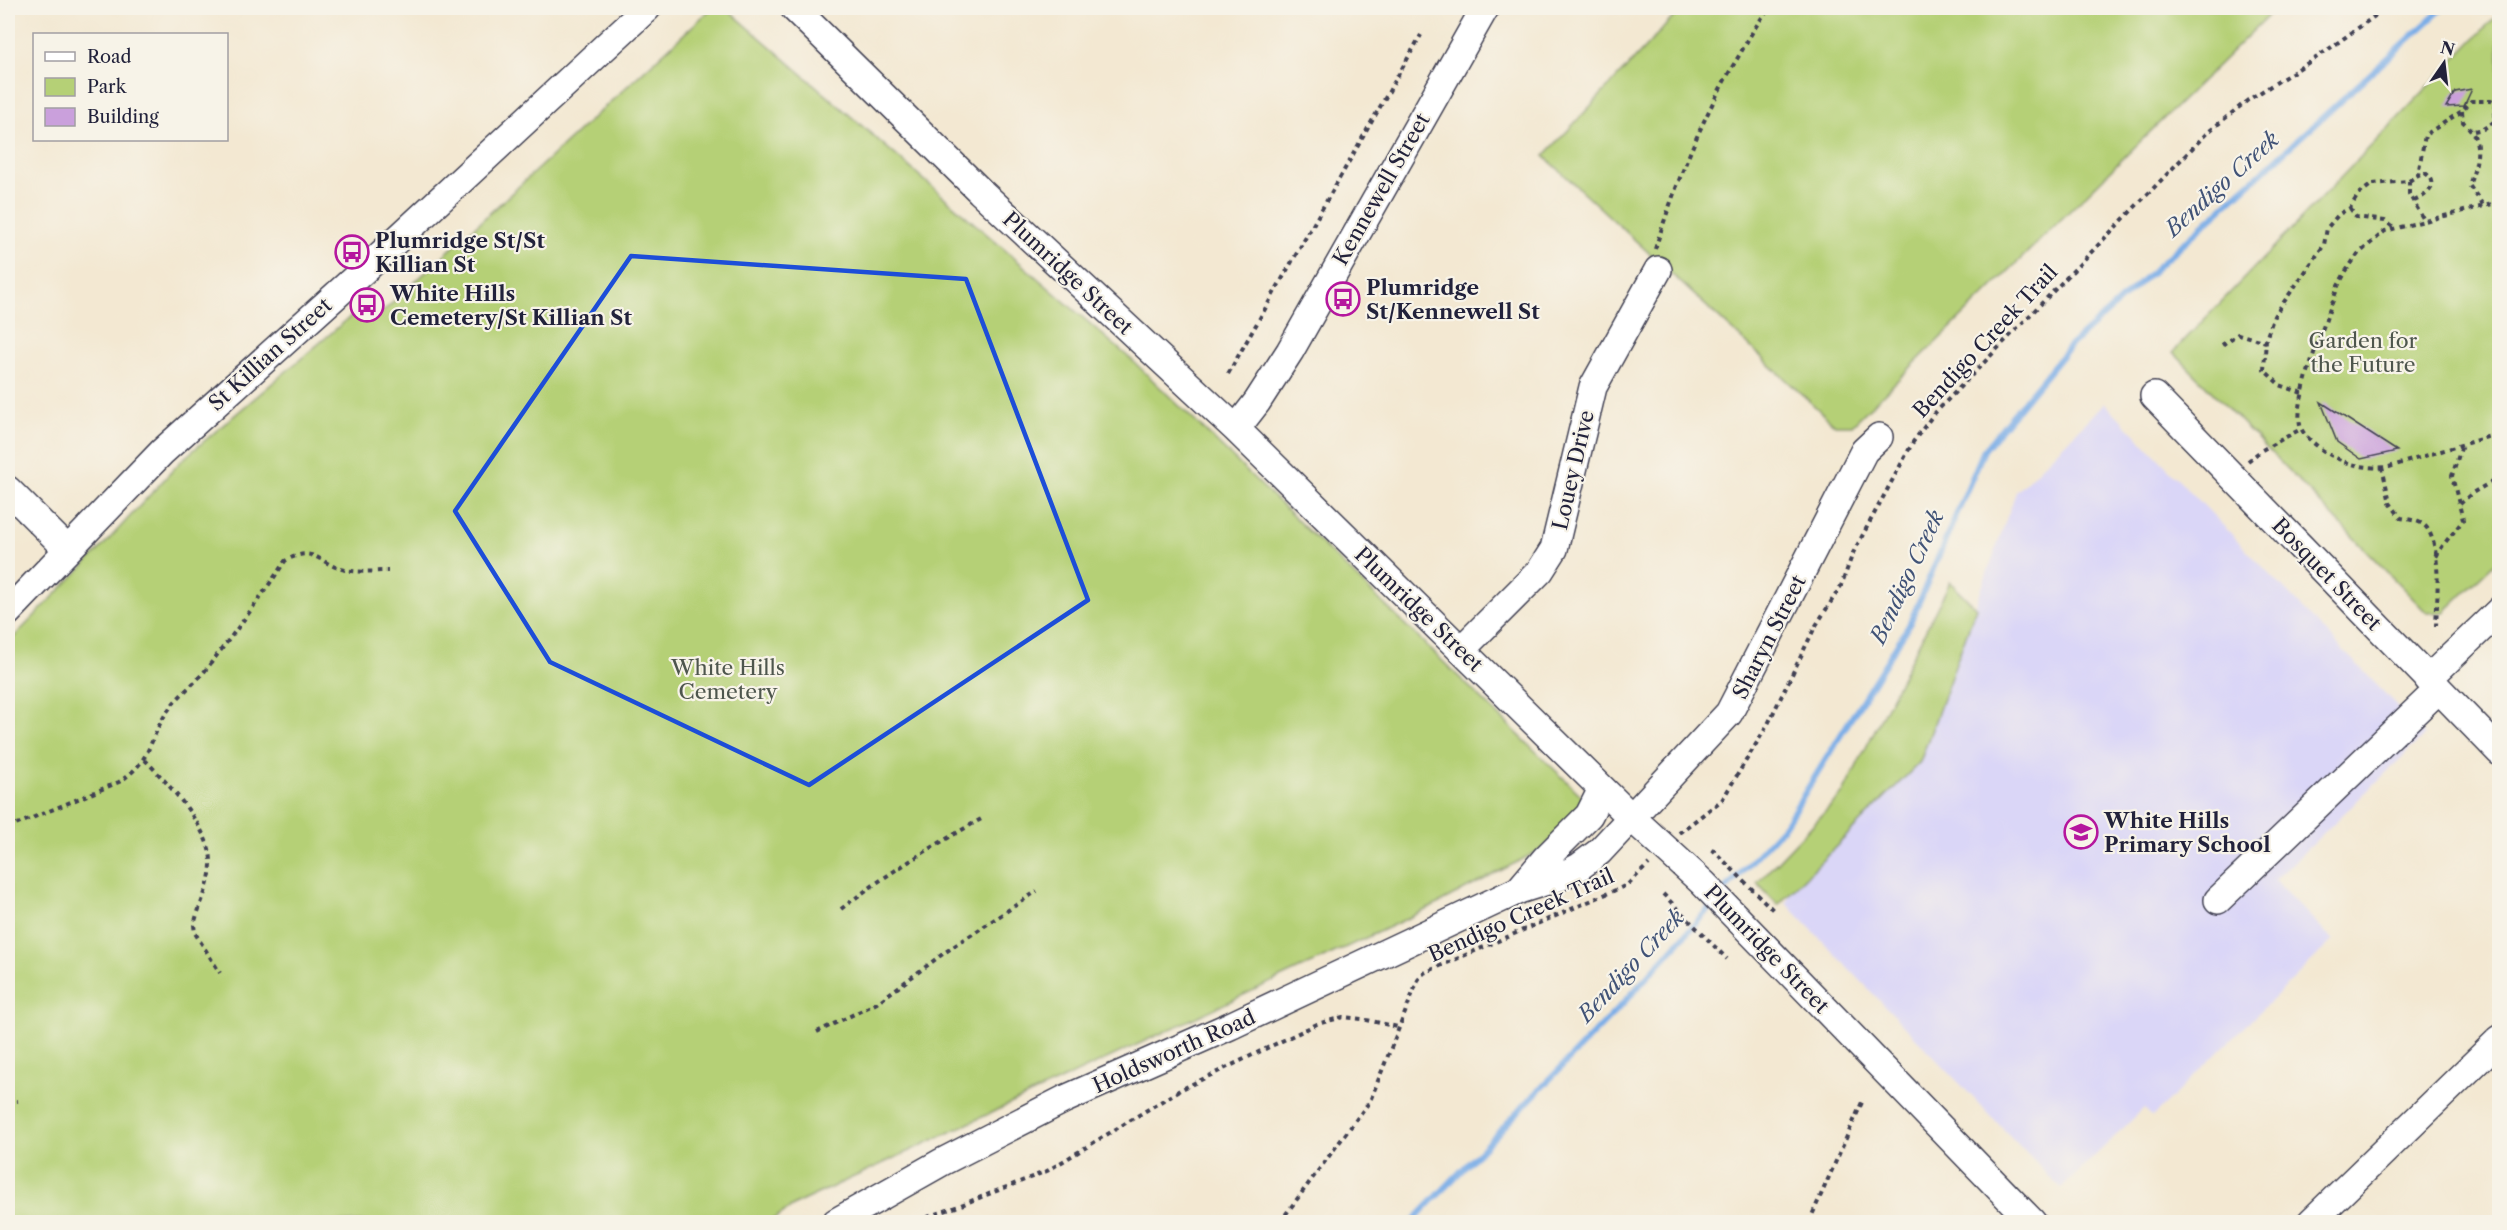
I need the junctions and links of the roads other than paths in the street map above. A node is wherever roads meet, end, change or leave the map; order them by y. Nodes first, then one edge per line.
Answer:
1 (647, 8) edge
2 (794, 8) edge
3 (1485, 8) edge
4 (1655, 263) road end
5 (2154, 396) dead end
6 (1236, 429) junction
7 (1879, 437) dead end
8 (8, 490) edge
9 (67, 549) junction
10 (2499, 610) edge
11 (8, 612) edge
12 (1461, 650) junction
13 (2433, 684) junction
14 (2499, 752) edge
15 (1602, 789) junction
16 (1632, 818) junction
17 (1519, 890) junction
18 (2218, 900) dead end
19 (2499, 1039) edge
20 (836, 1222) edge
21 (2032, 1222) edge
22 (2311, 1222) edge

1 - 9 street, St Killian Street
2 - 6 street, Plumridge Street
3 - 6 street, Kennewell Street
4 - 12 street, Louey Drive
5 - 13 street, Bosquet Street
6 - 12 street, Plumridge Street
7 - 16 street, Sharyn Street
8 - 9 street
9 - 11 street, St Killian Street
10 - 13 street
12 - 15 street, Plumridge Street
13 - 14 street, Bosquet Street
13 - 18 street
15 - 16 street, Plumridge Street
15 - 17 street, Holdsworth Road
16 - 17 street, Holdsworth Road
16 - 21 street, Plumridge Street
17 - 20 street, Holdsworth Road
19 - 22 street

